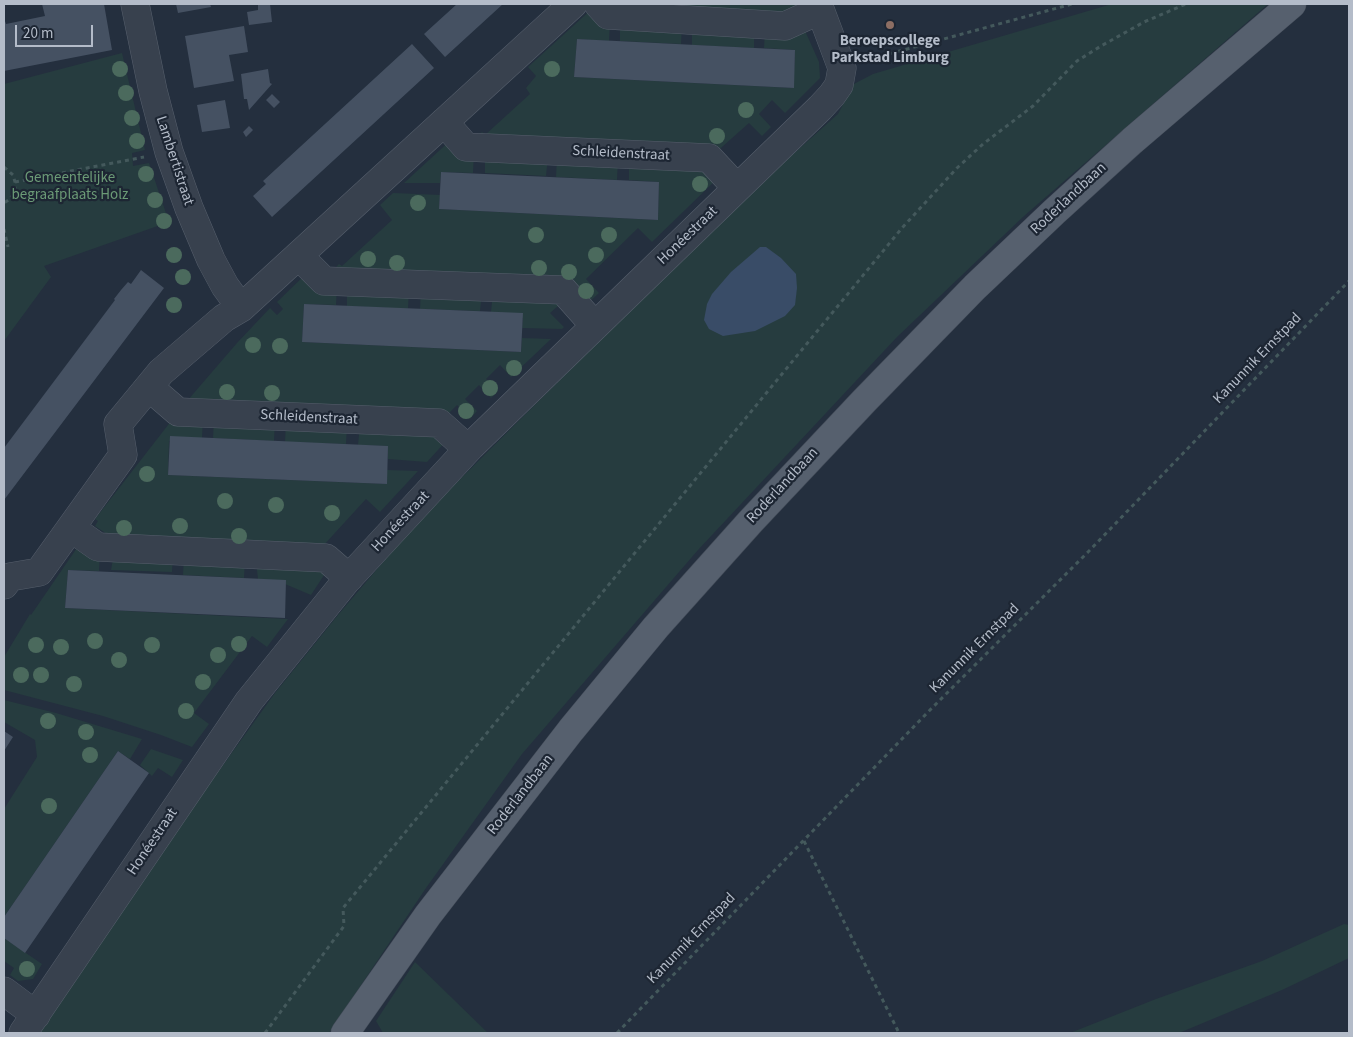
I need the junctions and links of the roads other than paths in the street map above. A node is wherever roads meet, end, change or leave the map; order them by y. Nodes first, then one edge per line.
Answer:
1 (135, 4) edge
2 (573, 4) edge
3 (598, 4) edge
4 (1292, 4) edge
5 (819, 7) edge
6 (444, 122) junction
7 (737, 188) junction
8 (298, 256) junction
9 (242, 308) junction
10 (595, 326) junction
11 (149, 387) junction
12 (468, 449) junction
13 (70, 528) junction
14 (349, 578) junction
15 (4, 585) edge
16 (4, 991) edge
17 (30, 1024) edge
18 (344, 1033) edge

1 - 9 street, Lambertistraat
2 - 6 street
3 - 5 street
4 - 18 main road, Roderlandbaan
5 - 7 street, Honéestraat
6 - 7 street, Schleidenstraat
6 - 8 street
7 - 10 street, Honéestraat
8 - 9 street
8 - 10 street
9 - 11 street
10 - 12 street, Honéestraat
11 - 12 street, Schleidenstraat
11 - 13 street
12 - 14 street, Honéestraat
13 - 14 street
13 - 15 street
14 - 17 street, Honéestraat
16 - 17 street

